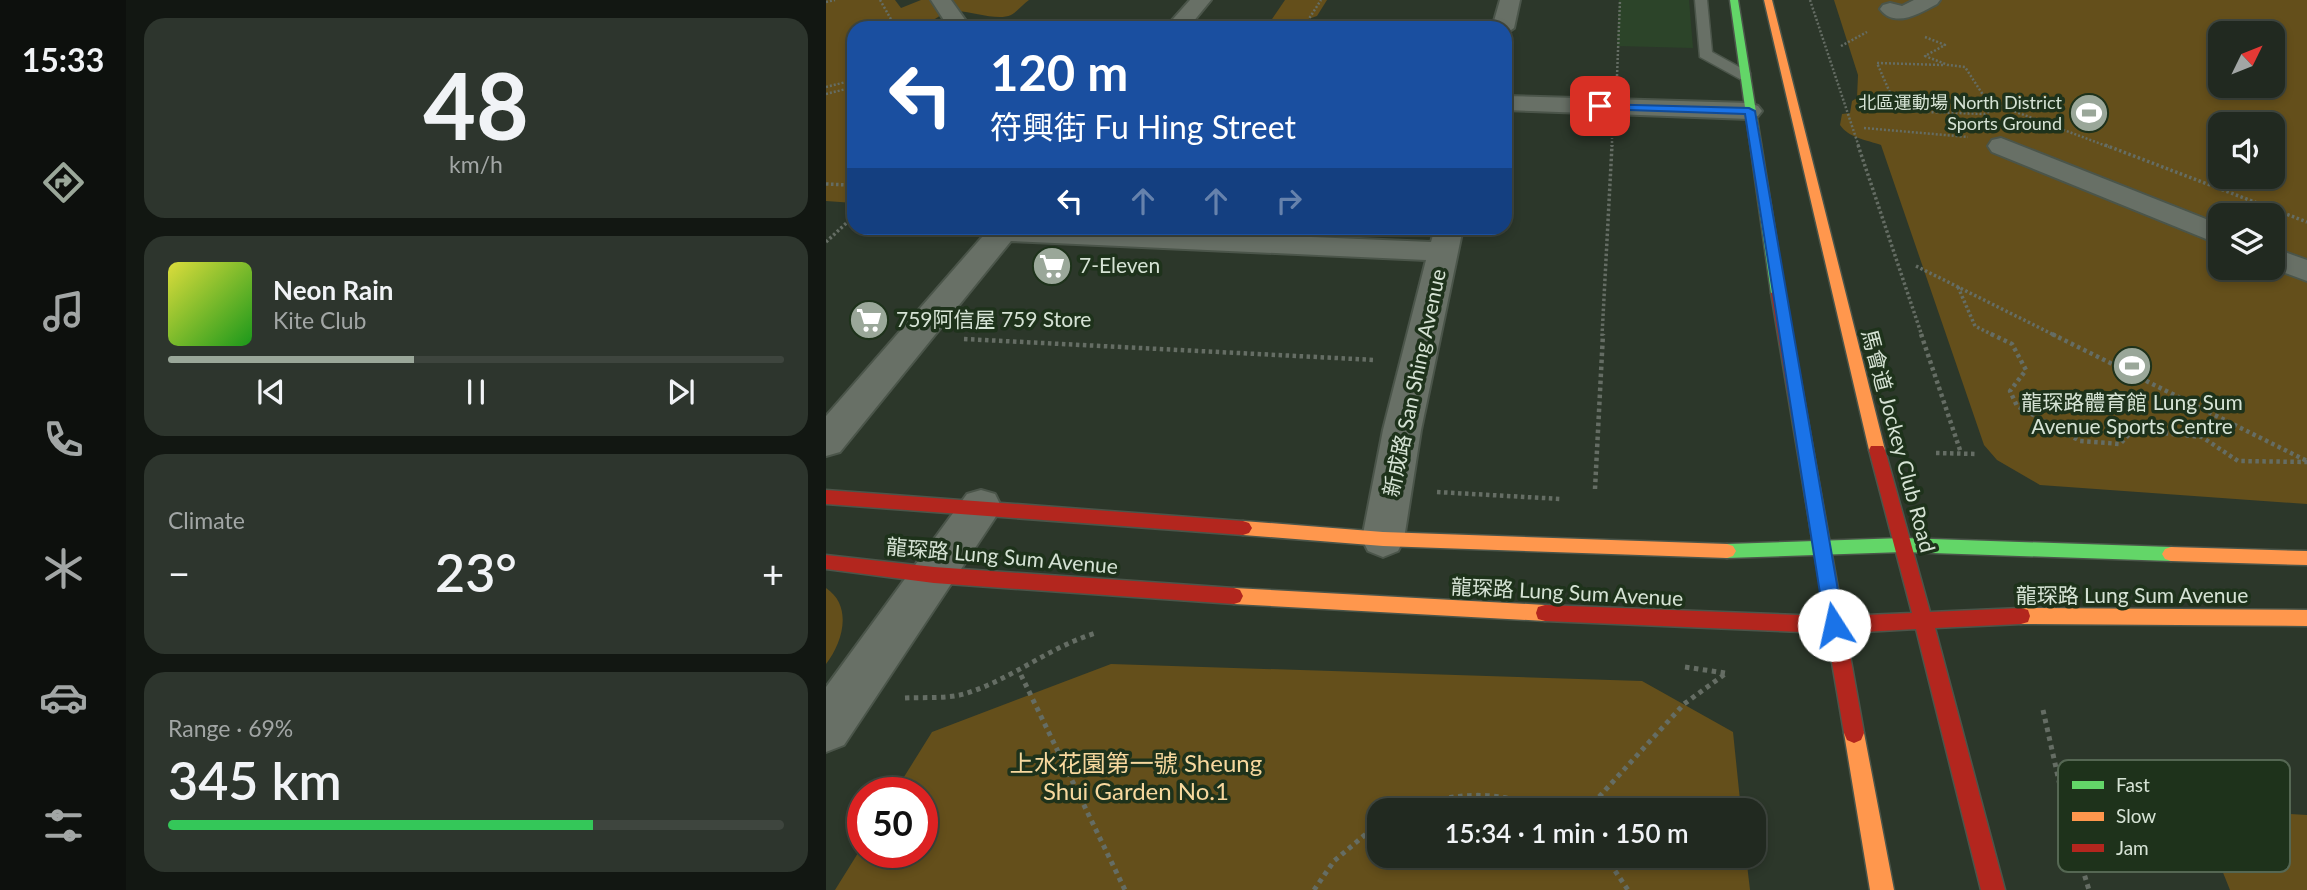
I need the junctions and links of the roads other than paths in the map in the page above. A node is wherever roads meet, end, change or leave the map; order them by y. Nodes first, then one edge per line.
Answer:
1 (941, 0) edge
2 (1201, 0) edge
3 (1510, 0) edge
4 (1701, 0) edge
5 (1734, 0) edge
6 (1768, 0) edge
7 (1930, 0) edge
8 (1890, 9) road end
9 (955, 21) edge
10 (1182, 21) edge
11 (1505, 21) edge
12 (1745, 76) junction
13 (1512, 103) edge
14 (1749, 111) junction
15 (2001, 146) road end
16 (2101, 160) dead end
17 (2079, 178) junction
18 (2208, 231) edge
19 (1000, 235) edge
20 (1225, 235) edge
21 (1446, 240) edge
22 (2285, 262) edge
23 (2307, 271) edge
24 (826, 442) edge
25 (826, 497) edge
26 (981, 506) junction
27 (1383, 539) junction
28 (1903, 545) junction
29 (1821, 547) junction
30 (2307, 558) edge
31 (826, 562) edge
32 (934, 575) junction
33 (2307, 618) edge
34 (1924, 622) junction
35 (1834, 625) junction
36 (836, 713) edge
37 (1882, 890) edge
38 (1993, 890) edge

1 - 9 street
2 - 10 street
3 - 11 street
4 - 12 lane
5 - 12 main road
6 - 28 main road, 馬會道 Jockey Club Road
7 - 8 street
12 - 14 main road
13 - 14 street
14 - 29 main road
15 - 17 street
16 - 17 street
17 - 18 street
19 - 24 street
20 - 21 street
21 - 27 street, 新成路 San Shing Avenue
22 - 23 street
25 - 26 main road, 龍琛路 Lung Sum Avenue
26 - 27 main road, 龍琛路 Lung Sum Avenue
26 - 32 street
27 - 29 main road, 龍琛路 Lung Sum Avenue
28 - 29 main road, 龍琛路 Lung Sum Avenue
28 - 30 main road, 龍琛路 Lung Sum Avenue
28 - 34 main road, 馬會道 Jockey Club Road
29 - 35 main road
31 - 32 main road, 龍琛路 Lung Sum Avenue
32 - 35 main road, 龍琛路 Lung Sum Avenue
32 - 36 street
33 - 34 main road, 龍琛路 Lung Sum Avenue
34 - 35 main road, 龍琛路 Lung Sum Avenue
34 - 38 main road, 馬會道 Jockey Club Road
35 - 37 main road

